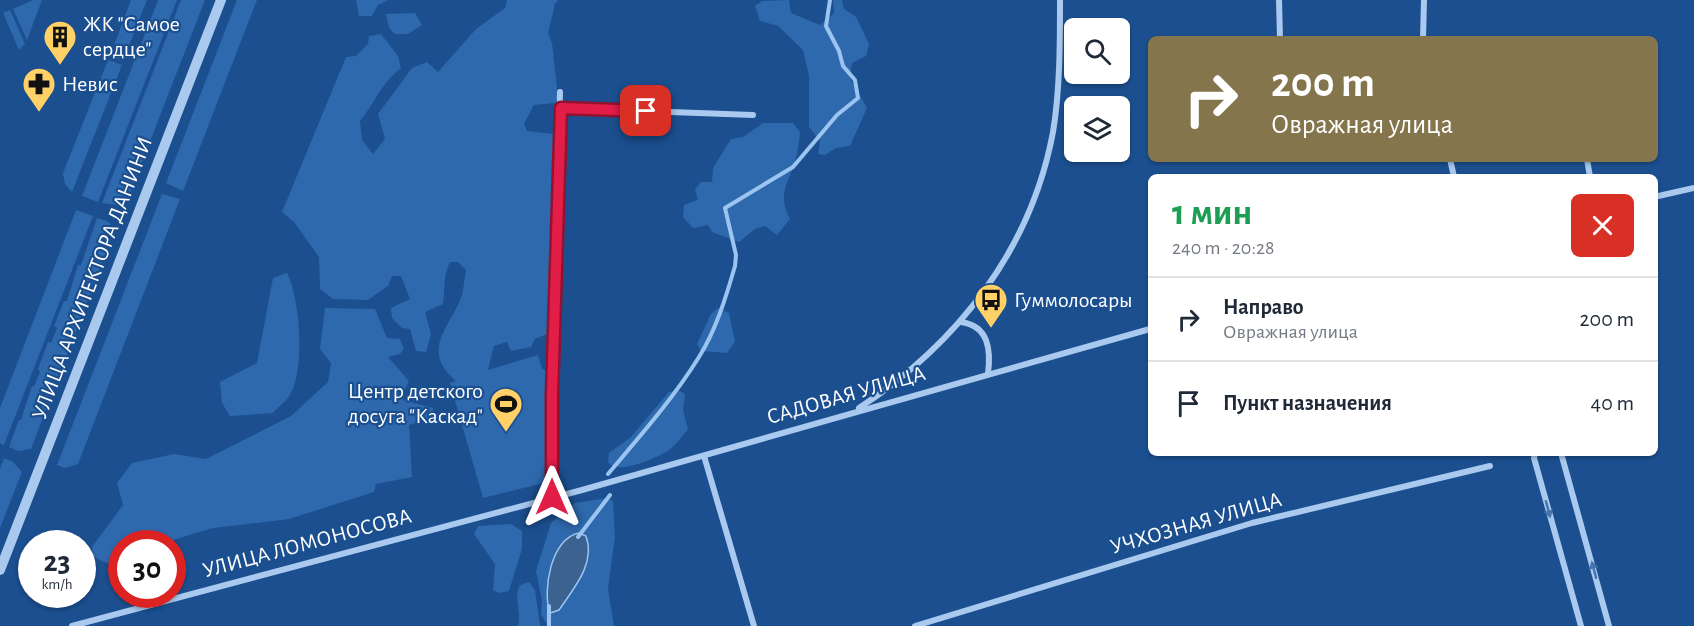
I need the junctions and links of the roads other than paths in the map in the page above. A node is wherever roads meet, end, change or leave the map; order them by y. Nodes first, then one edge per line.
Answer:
1 (221, 0) edge
2 (1060, 0) edge
3 (1279, 0) edge
4 (1424, 0) edge
5 (1280, 36) edge
6 (1423, 36) edge
7 (560, 92) dead end
8 (561, 108) junction
9 (753, 115) dead end
10 (1694, 188) edge
11 (1658, 196) edge
12 (961, 322) junction
13 (1148, 330) edge
14 (988, 374) junction
15 (853, 412) junction
16 (704, 456) junction
17 (1534, 456) edge
18 (1562, 456) edge
19 (1490, 466) dead end
20 (552, 497) junction
21 (0, 570) edge
22 (72, 626) edge
23 (754, 626) edge
24 (915, 626) edge
25 (1581, 626) edge
26 (1609, 626) edge

1 - 21 street, УЛИЦА АРХИТЕКТОРА ДАНИНИ
2 - 12 street
3 - 5 street
4 - 6 street
7 - 8 street
8 - 9 street
8 - 20 street
10 - 11 street
12 - 14 street
12 - 15 street
13 - 14 street, САДОВАЯ УЛИЦА
14 - 15 street, САДОВАЯ УЛИЦА
15 - 16 street, САДОВАЯ УЛИЦА
16 - 20 street, САДОВАЯ УЛИЦА
16 - 23 street
17 -> 25 street
26 -> 18 street
19 - 24 street, УЧХОЗНАЯ УЛИЦА
20 - 22 street, УЛИЦА ЛОМОНОСОВА

